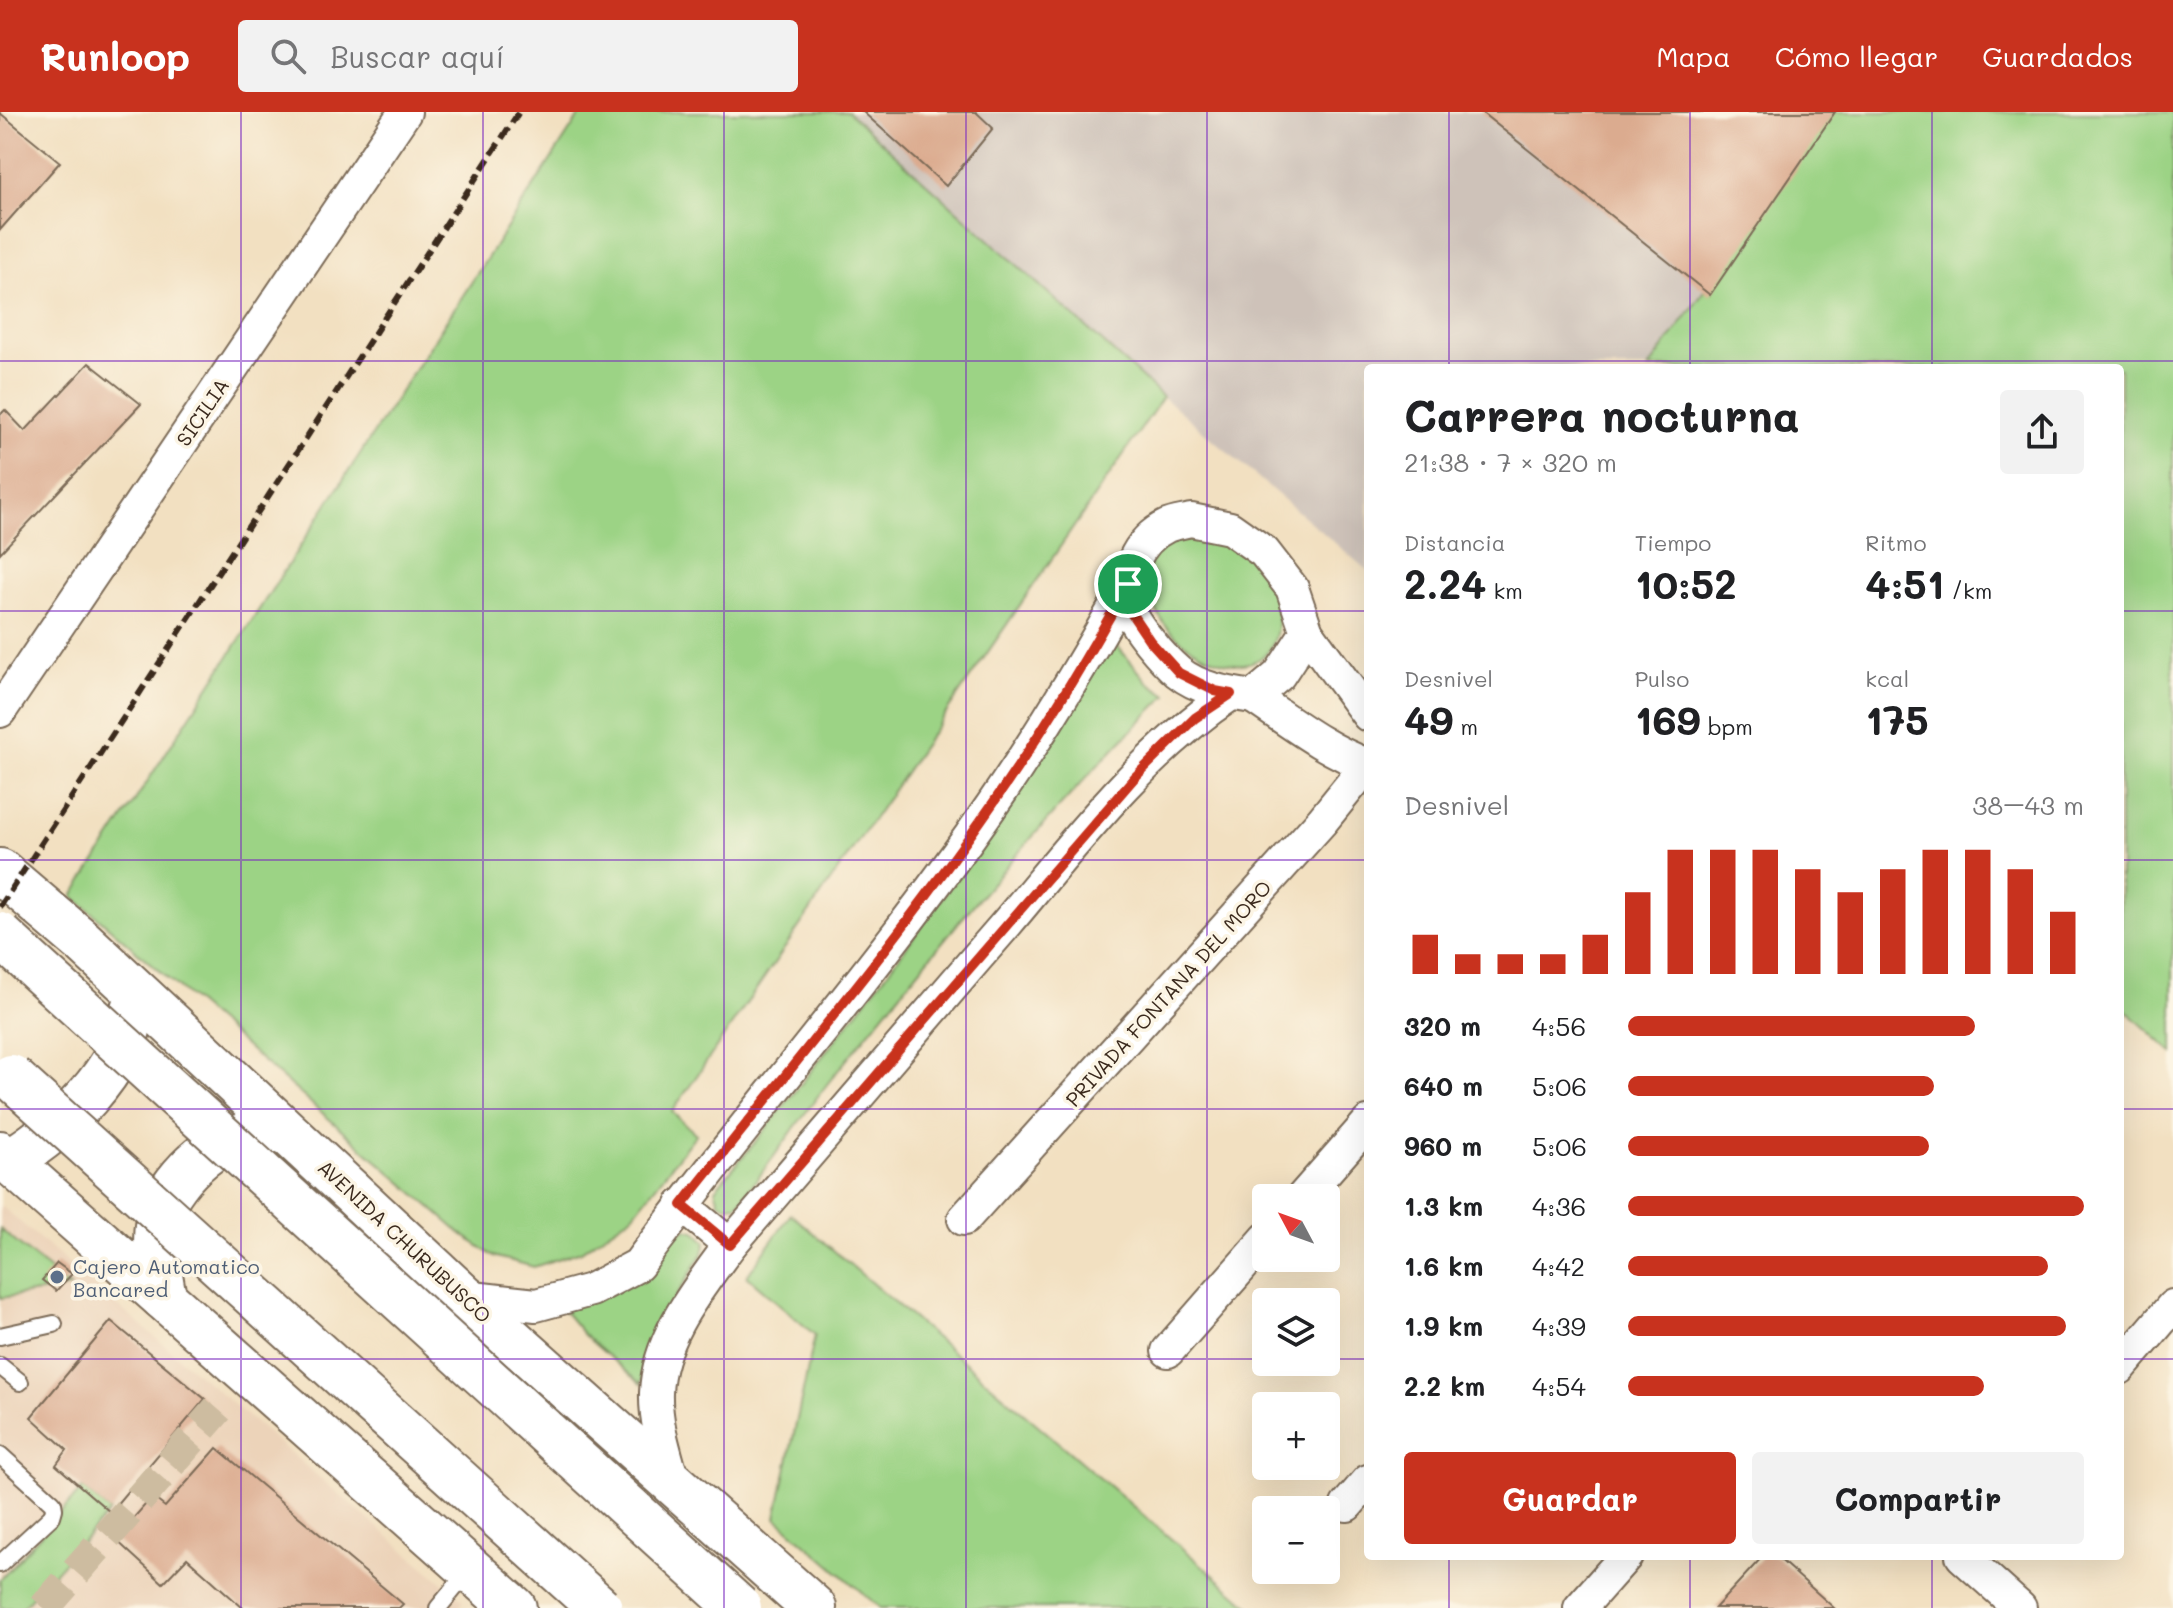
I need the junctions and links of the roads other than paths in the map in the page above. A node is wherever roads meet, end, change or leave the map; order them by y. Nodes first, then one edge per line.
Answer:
1 (405, 112) edge
2 (1128, 584) junction
3 (1307, 632) junction
4 (1242, 695) junction
5 (1364, 710) edge
6 (0, 711) edge
7 (1364, 763) edge
8 (1364, 770) edge
9 (0, 871) edge
10 (0, 935) edge
11 (136, 992) junction
12 (11, 1077) dead end
13 (1364, 1128) edge
14 (293, 1138) junction
15 (3, 1162) edge
16 (1314, 1184) edge
17 (682, 1205) junction
18 (964, 1219) dead end
19 (730, 1245) junction
20 (1252, 1255) edge
21 (464, 1297) junction
22 (164, 1298) junction
23 (2173, 1306) edge
24 (54, 1324) dead end
25 (0, 1336) edge
26 (1168, 1351) dead end
27 (2124, 1363) edge
28 (0, 1366) edge
29 (20, 1382) dead end
30 (0, 1455) edge
31 (674, 1485) junction
32 (5, 1559) edge
33 (1622, 1560) edge
34 (1966, 1560) edge
35 (470, 1569) junction
36 (438, 1608) edge
37 (514, 1608) edge
38 (600, 1608) edge
39 (739, 1608) edge
40 (814, 1608) edge
41 (1580, 1608) edge
42 (2020, 1608) edge

1 - 6 street, SICILIA
2 - 3 street
2 - 4 street
2 - 17 street
3 - 4 street
3 - 5 street
4 - 7 street
4 - 19 street
8 - 18 street, PRIVADA FONTANA DEL MORO
9 - 11 main road, AVENIDA CHURUBUSCO
10 - 39 main road, bridge
11 - 14 main road, AVENIDA CHURUBUSCO
11 - 15 main road
12 - 38 main road, bridge
13 - 16 street
14 - 21 main road, AVENIDA CHURUBUSCO
14 - 22 main road
15 - 22 main road
17 - 19 street
17 - 21 street
19 - 31 street
20 - 26 street
21 - 31 main road, AVENIDA CHURUBUSCO
22 - 35 main road
23 - 27 street
24 - 25 lane
28 - 29 lane
30 - 32 lane
31 - 40 main road, AVENIDA CHURUBUSCO
33 - 41 street
34 - 42 street
35 - 36 lane
35 - 37 main road

